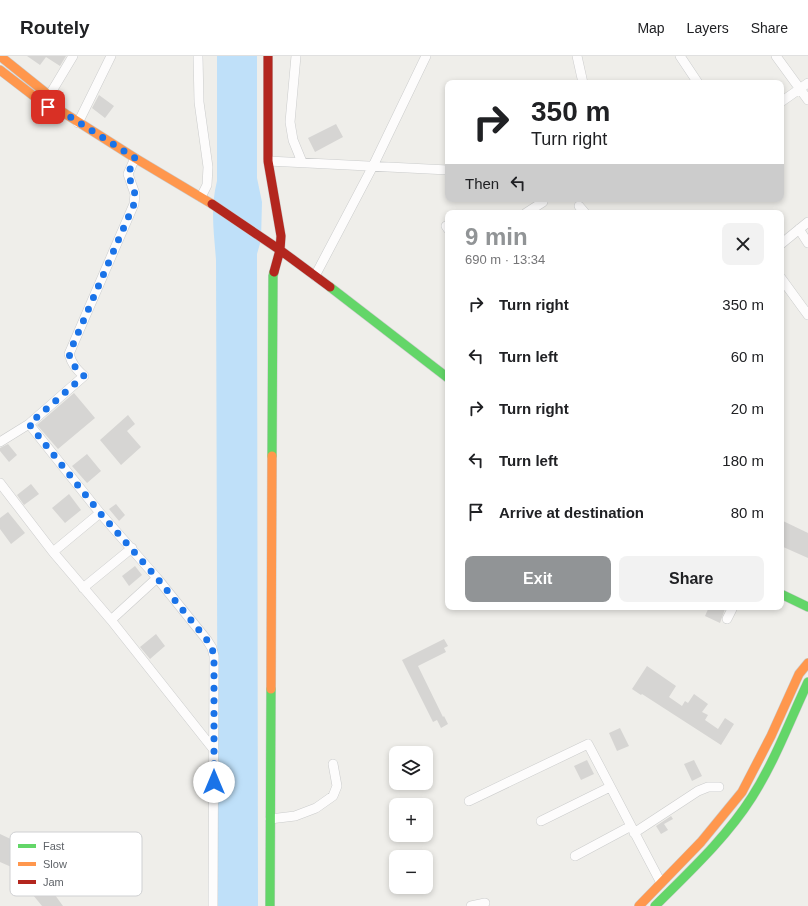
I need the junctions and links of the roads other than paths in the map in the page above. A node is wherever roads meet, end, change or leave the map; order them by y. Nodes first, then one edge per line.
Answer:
1 (0, 56) edge
2 (73, 56) edge
3 (111, 56) edge
4 (198, 56) edge
5 (268, 56) edge
6 (296, 56) edge
7 (426, 56) edge
8 (576, 56) edge
9 (680, 56) edge
10 (776, 56) edge
11 (0, 70) edge
12 (582, 80) edge
13 (696, 80) edge
14 (804, 86) edge
15 (49, 96) junction
16 (784, 100) edge
17 (808, 100) edge
18 (61, 111) junction
19 (78, 122) junction
20 (135, 158) junction
21 (268, 161) junction
22 (302, 162) junction
23 (372, 166) junction
24 (445, 170) edge
25 (202, 198) junction
26 (543, 202) dead end
27 (531, 210) edge
28 (808, 222) edge
29 (799, 230) junction
30 (784, 242) edge
31 (808, 243) edge
32 (280, 250) junction
33 (315, 276) junction
34 (784, 282) edge
35 (808, 315) edge
36 (445, 374) edge
37 (29, 424) junction
38 (0, 442) edge
39 (0, 483) edge
40 (100, 513) junction
41 (132, 548) junction
42 (54, 552) junction
43 (157, 578) junction
44 (83, 588) junction
45 (784, 595) edge
46 (808, 607) edge
47 (732, 610) edge
48 (727, 619) dead end
49 (111, 620) junction
50 (806, 667) edge
51 (808, 682) edge
52 (214, 750) junction
53 (333, 764) dead end
54 (610, 787) junction
55 (719, 787) dead end
56 (470, 801) dead end
57 (270, 819) junction
58 (541, 821) dead end
59 (632, 830) junction
60 (574, 856) dead end
61 (661, 883) junction
62 (485, 903) dead end
63 (213, 906) edge
64 (270, 906) edge
65 (471, 906) edge
66 (639, 906) edge
67 (655, 906) edge

1 - 15 street
2 - 15 street
3 - 19 street
4 - 25 street
5 - 21 street
6 - 22 street
7 - 23 street
8 - 12 street
9 - 13 street
10 - 14 street
11 - 18 street
14 - 16 street
14 - 17 street
15 - 18 street
18 - 19 street
19 - 20 street
20 - 25 street
20 - 37 street
21 - 22 street
21 - 32 street
22 - 23 street
23 - 24 street
23 - 33 street
25 - 32 street
26 - 27 street
28 - 29 street
29 - 30 street
29 - 31 street
32 - 33 street
32 - 57 street
33 - 36 street
34 - 35 street
37 - 38 street
37 - 40 street
39 - 42 street
40 - 41 street
40 - 42 street
41 - 43 street
41 - 44 street
42 - 44 street
43 - 49 street
43 - 52 street
44 - 49 street
45 - 46 street
47 - 48 street
49 - 52 street
50 - 61 street
51 - 67 street
52 - 63 street
53 - 57 street
54 - 56 street
54 - 58 street
54 - 59 street
55 - 59 street
57 - 64 street
59 - 60 street
59 - 61 street
61 - 66 street
62 - 65 street

